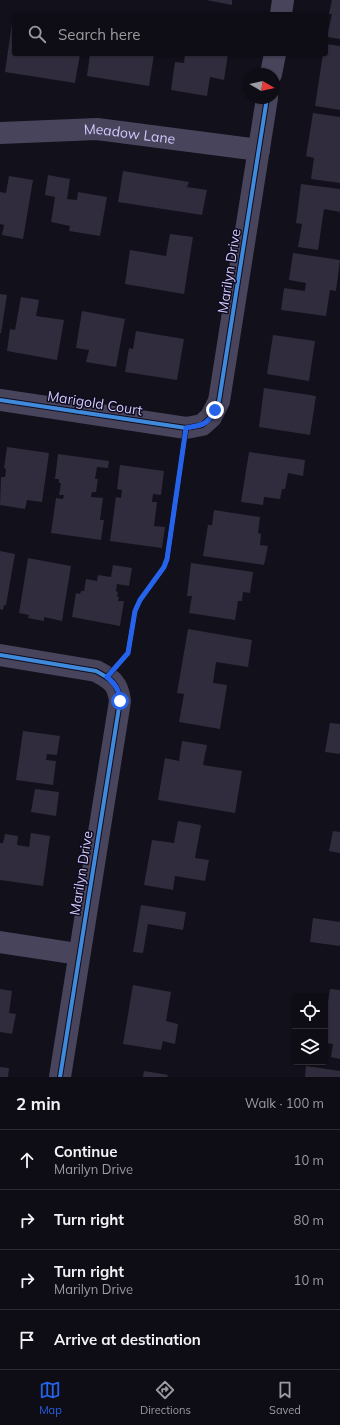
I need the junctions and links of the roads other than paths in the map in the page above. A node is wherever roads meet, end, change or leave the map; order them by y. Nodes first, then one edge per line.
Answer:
1 (283, 0) edge
2 (281, 12) edge
3 (274, 56) edge
4 (272, 68) edge
5 (266, 104) edge
6 (0, 133) edge
7 (259, 150) junction
8 (0, 400) edge
9 (186, 428) joint
10 (0, 655) edge
11 (0, 942) edge
12 (78, 954) junction
13 (60, 1077) edge

1 - 2 street
3 - 4 street
5 - 7 street, Marilyn Drive
6 - 7 street, Meadow Lane
7 - 9 street, Marilyn Drive
8 - 9 street, Marigold Court
10 - 12 street, Marilyn Drive
11 - 12 street
12 - 13 street, Marilyn Drive

